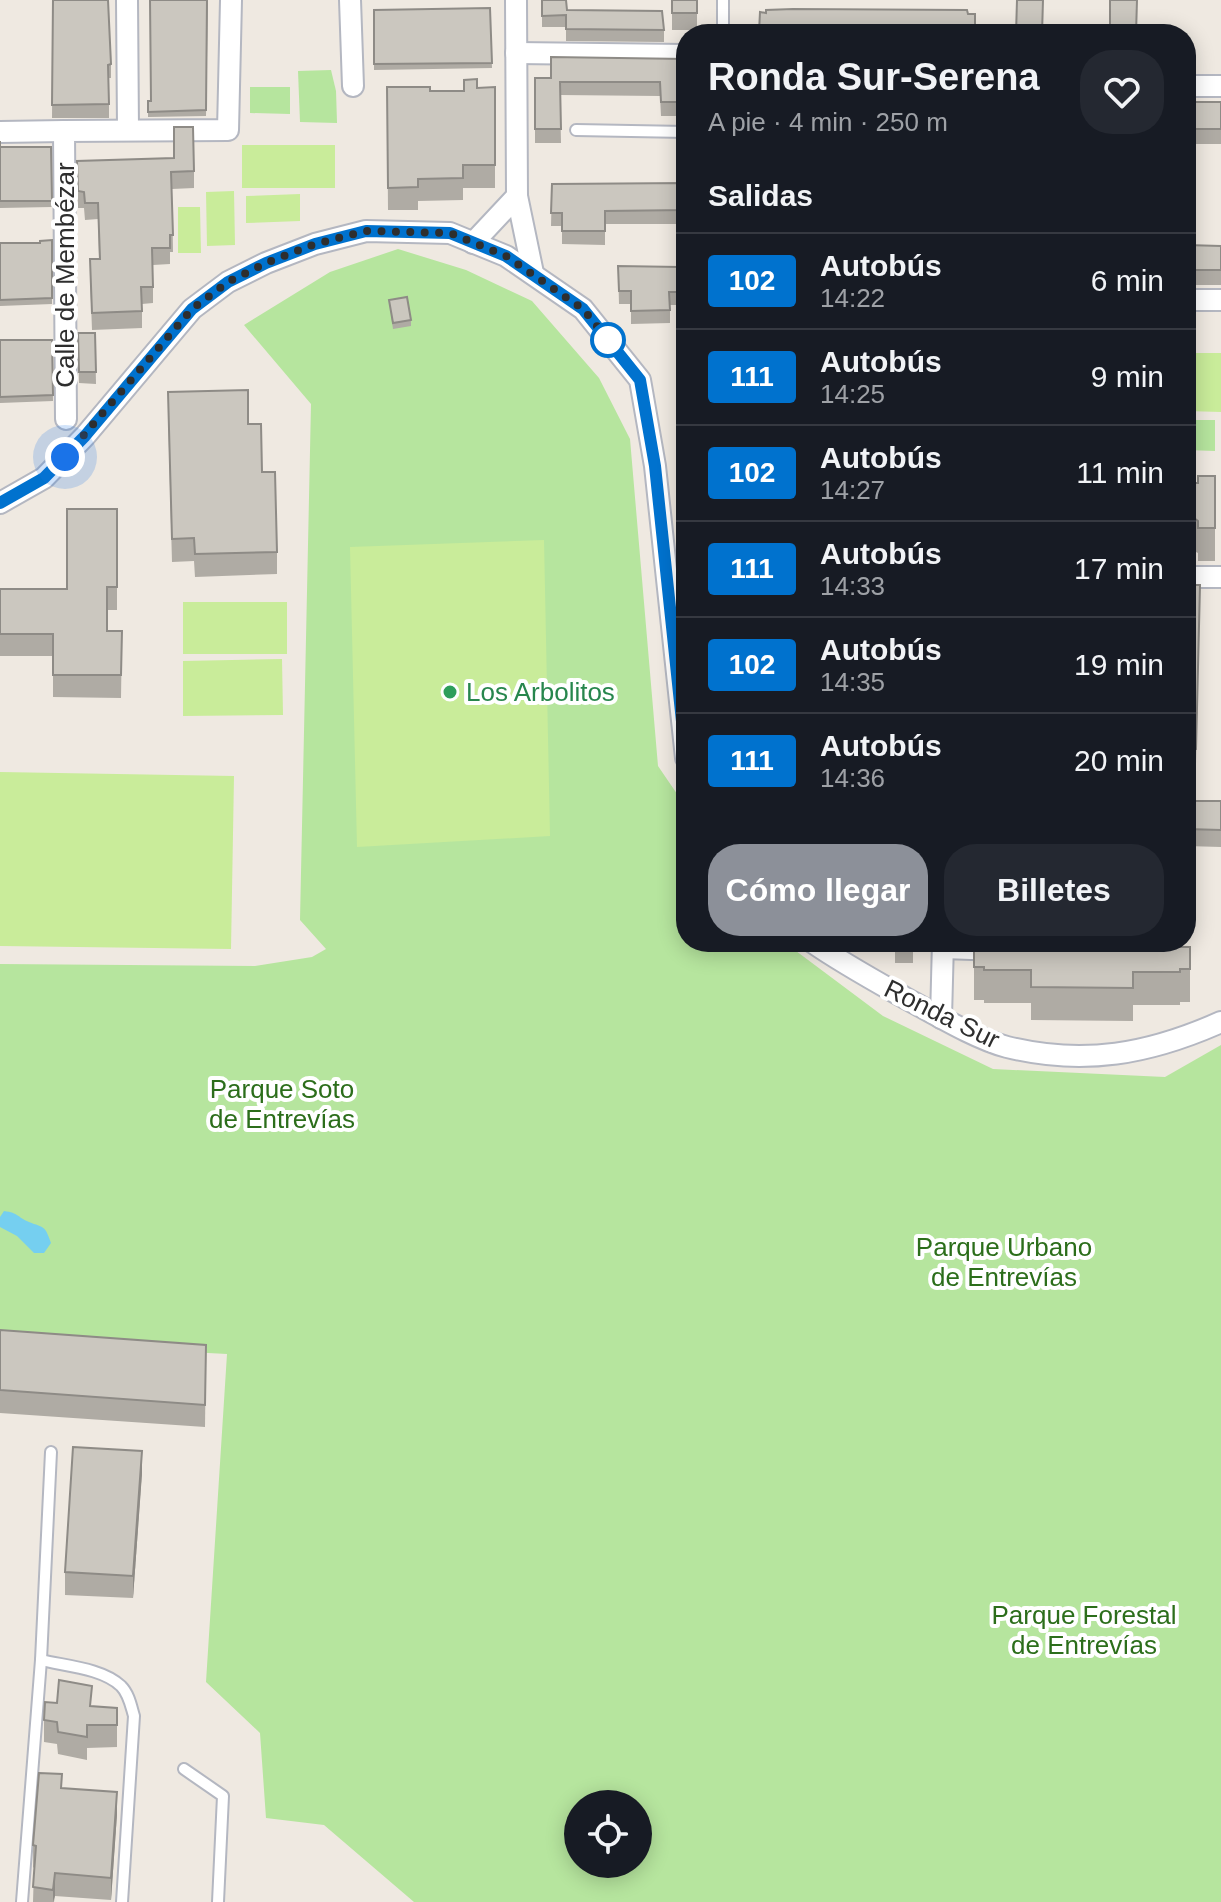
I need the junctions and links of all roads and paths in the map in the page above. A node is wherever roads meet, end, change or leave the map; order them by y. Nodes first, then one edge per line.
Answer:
1 (127, 0) edge
2 (231, 0) edge
3 (350, 0) edge
4 (516, 0) edge
5 (723, 0) edge
6 (723, 24) edge
7 (516, 53) junction
8 (676, 55) edge
9 (353, 86) dead end
10 (1196, 86) edge
11 (1221, 86) edge
12 (128, 129) junction
13 (576, 130) dead end
14 (64, 131) junction
15 (0, 132) edge
16 (676, 132) edge
17 (517, 196) junction
18 (473, 243) junction
19 (533, 273) junction
20 (1196, 300) edge
21 (1221, 300) edge
22 (66, 419) dead end
23 (0, 503) edge
24 (1196, 577) edge
25 (1221, 577) edge
26 (676, 664) edge
27 (829, 952) edge
28 (943, 952) edge
29 (941, 1018) junction
30 (1221, 1022) edge
31 (51, 1452) dead end
32 (41, 1660) junction
33 (184, 1769) dead end
34 (22, 1902) edge
35 (122, 1902) edge
36 (218, 1902) edge

1 - 12 street
2 - 12 street, Calle de Membézar
3 - 9 street
4 - 7 street
5 - 6 lane
7 - 8 street
7 - 17 street
10 - 11 street
12 - 14 street, Calle de Membézar
13 - 16 lane
14 - 15 street, Calle de Membézar
14 - 22 street, Calle de Membézar
17 - 18 street
17 - 19 street
18 - 19 street
18 - 23 street
19 - 26 street
20 - 21 street
24 - 25 street
27 - 29 street, Ronda Sur
28 - 29 street
29 - 30 street, Ronda Sur
31 - 32 lane
32 - 34 lane
32 - 35 lane
33 - 36 lane

